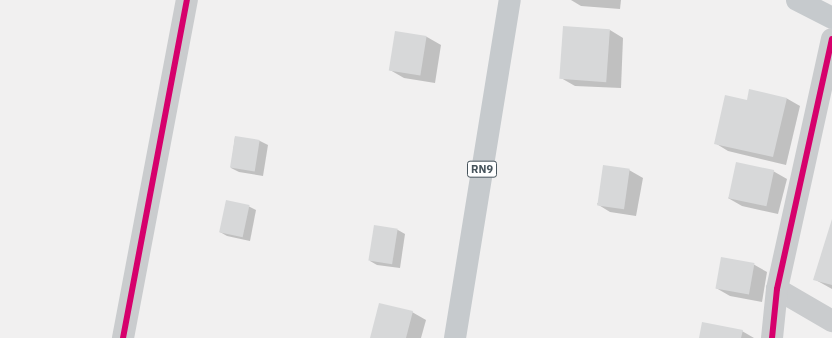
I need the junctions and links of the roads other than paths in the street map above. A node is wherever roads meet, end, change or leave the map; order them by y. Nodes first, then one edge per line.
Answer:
1 (187, 0) edge
2 (510, 0) edge
3 (797, 0) edge
4 (832, 18) edge
5 (832, 39) edge
6 (777, 289) junction
7 (832, 321) edge
8 (123, 338) edge
9 (455, 338) edge
10 (772, 338) edge

1 - 8 street
2 - 9 main road, RN9
3 - 4 main road
5 - 6 street
6 - 7 street
6 - 10 street

